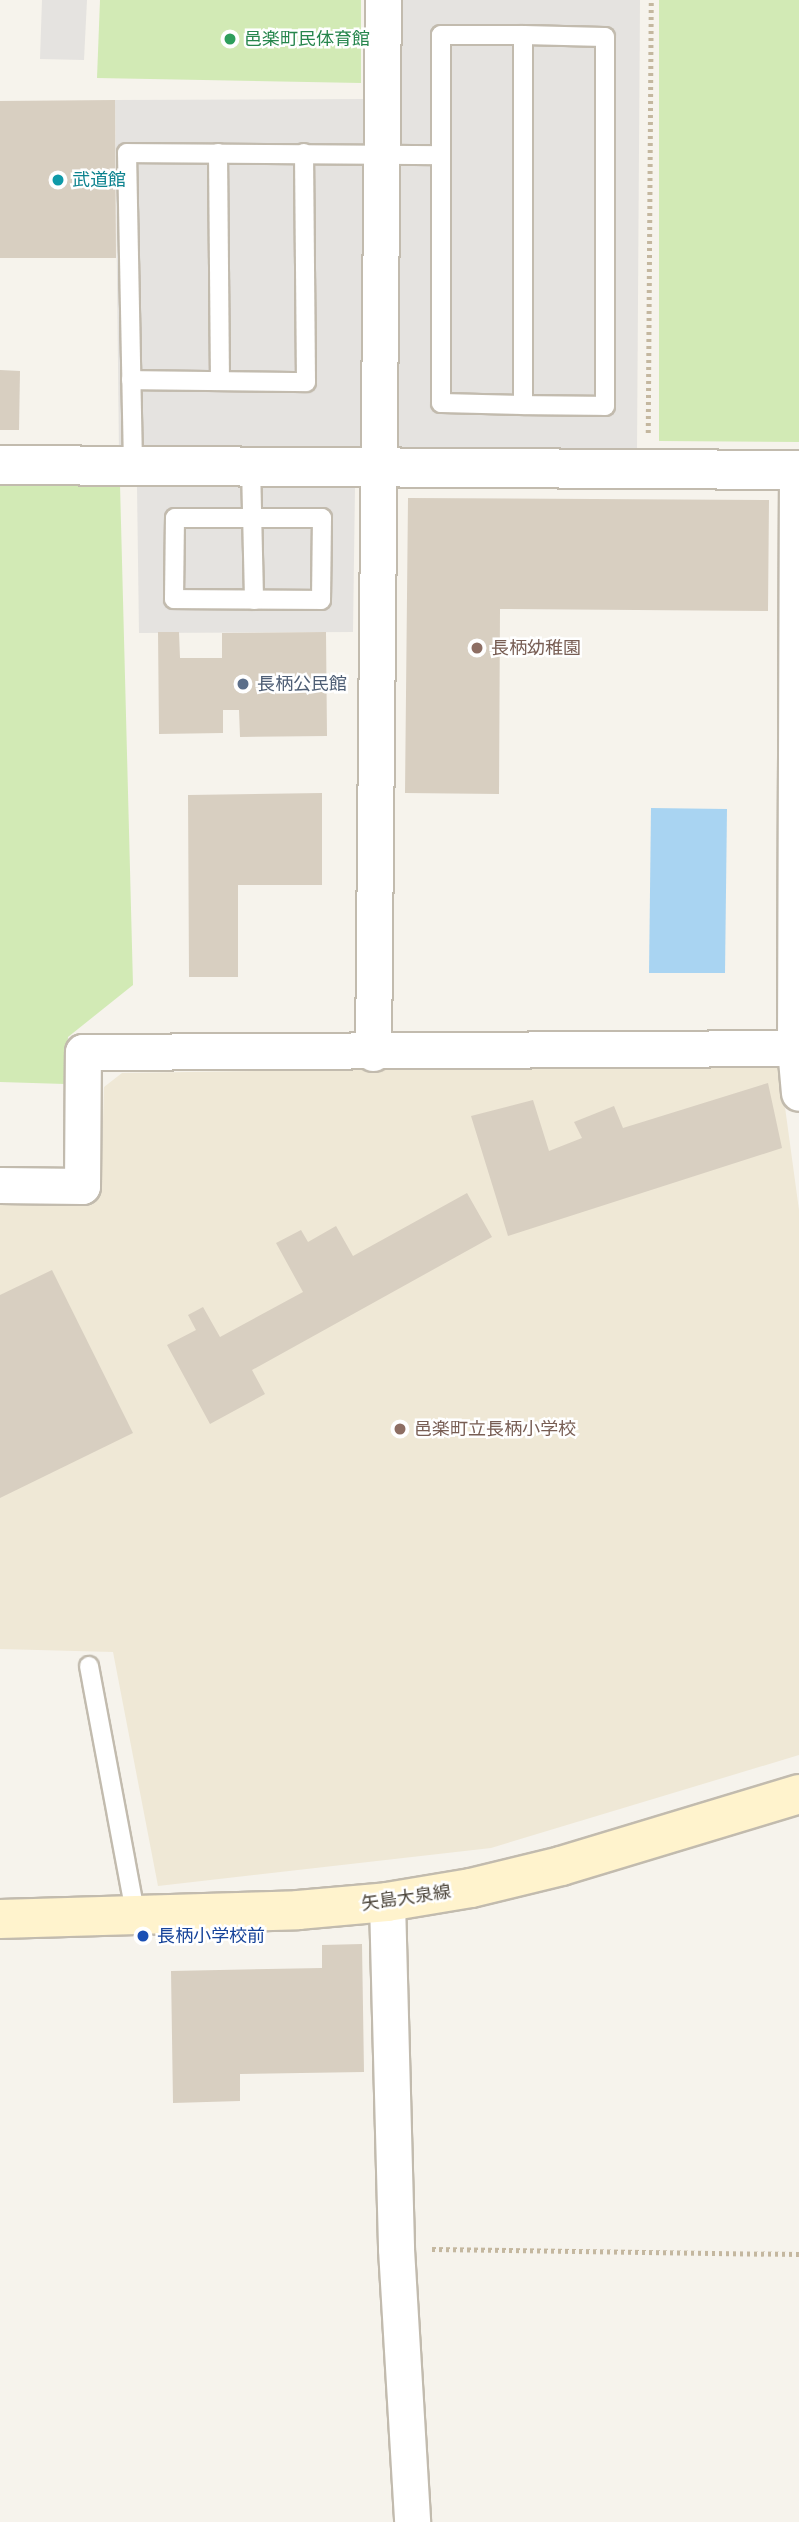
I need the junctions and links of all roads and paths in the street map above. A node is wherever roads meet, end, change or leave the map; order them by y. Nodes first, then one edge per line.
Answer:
1 (383, 0) edge
2 (651, 0) edge
3 (523, 35) junction
4 (218, 153) junction
5 (304, 153) junction
6 (382, 155) junction
7 (441, 155) junction
8 (131, 380) junction
9 (220, 381) junction
10 (523, 405) junction
11 (648, 436) dead end
12 (0, 465) edge
13 (133, 465) junction
14 (251, 467) junction
15 (378, 467) junction
16 (798, 470) edge
17 (252, 518) junction
18 (254, 600) junction
19 (795, 1048) junction
20 (373, 1053) junction
21 (799, 1093) edge
22 (0, 1185) edge
23 (89, 1666) dead end
24 (799, 1794) edge
25 (387, 1902) junction
26 (136, 1917) junction
27 (0, 1919) edge
28 (396, 2249) junction
29 (799, 2254) edge
30 (412, 2522) edge

1 - 6 street
2 - 11 path
3 - 7 lane
3 - 10 lane
3 - 10 lane
4 - 5 lane
4 - 8 lane
4 - 9 lane
5 - 6 lane
5 - 9 lane
6 - 7 lane
6 - 15 street
7 - 10 lane
8 - 9 lane
8 - 13 lane
12 - 13 street
13 - 14 street
14 - 15 street
14 - 17 lane
15 - 16 street
15 - 20 street
16 - 19 street
17 - 18 lane
17 - 18 lane
17 - 18 lane
19 - 20 street
19 - 21 street
20 - 22 street
23 - 26 lane
24 - 25 main road, 矢島大泉線
25 - 26 main road, 矢島大泉線
25 - 28 street
26 - 27 main road, 矢島大泉線
28 - 29 path
28 - 30 street

